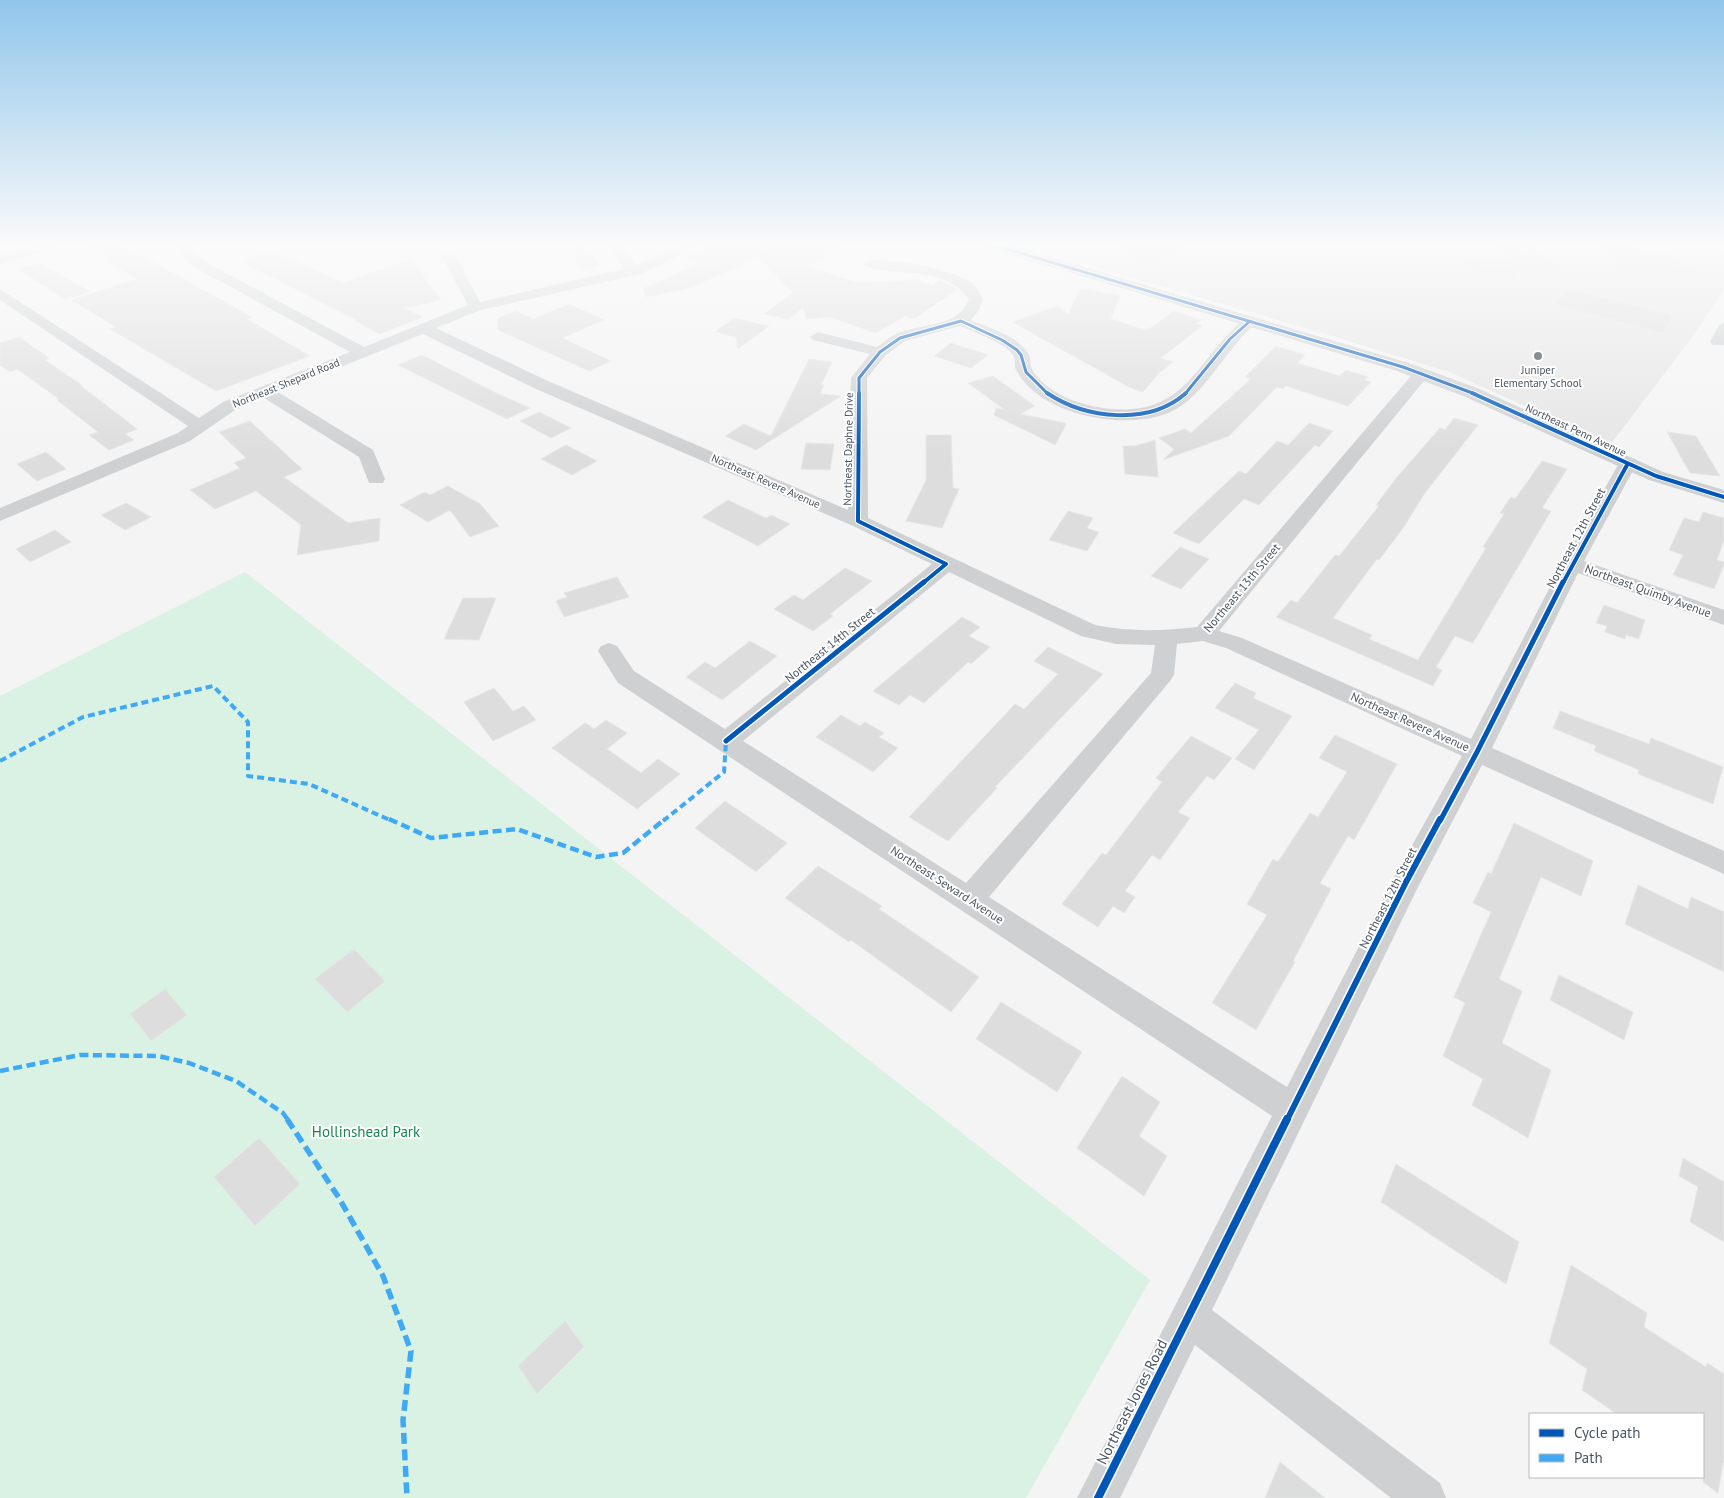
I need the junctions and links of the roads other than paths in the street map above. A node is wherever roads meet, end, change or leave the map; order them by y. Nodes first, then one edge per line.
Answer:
1 (30, 314) edge
2 (291, 314) edge
3 (459, 314) edge
4 (968, 314) edge
5 (1226, 314) edge
6 (962, 321) junction
7 (1250, 321) junction
8 (423, 328) junction
9 (818, 336) dead end
10 (362, 352) junction
11 (880, 352) junction
12 (1422, 373) junction
13 (264, 391) junction
14 (199, 426) junction
15 (1627, 465) junction
16 (376, 479) dead end
17 (1724, 497) edge
18 (0, 515) edge
19 (858, 521) junction
20 (946, 564) junction
21 (1572, 564) junction
22 (1724, 618) edge
23 (1204, 634) junction
24 (1167, 638) junction
25 (609, 651) dead end
26 (726, 741) junction
27 (1477, 752) junction
28 (1724, 863) edge
29 (969, 900) junction
30 (1293, 1110) junction
31 (1189, 1318) junction
32 (1098, 1498) edge
33 (1425, 1498) edge

1 - 14 street
2 - 10 street
3 - 8 street, Northeast Shepard Road
4 - 6 street
5 - 7 main road, Northeast Penn Avenue
6 - 7 street
6 - 11 street, Northeast Daphne Drive
7 - 12 main road, Northeast Penn Avenue
8 - 10 street, Northeast Shepard Road
8 - 19 street, Northeast Revere Avenue
9 - 11 street
10 - 13 street, Northeast Shepard Road
11 - 19 street, Northeast Daphne Drive
12 - 15 main road, Northeast Penn Avenue
12 - 23 street, Northeast 13th Street
13 - 14 street, Northeast Shepard Road
13 - 16 street
14 - 18 street, Northeast Shepard Road
15 - 17 main road, Northeast Penn Avenue
15 - 21 street, Northeast 12th Street
19 - 20 street, Northeast Revere Avenue
20 - 24 street, Northeast Revere Avenue
20 - 26 street, Northeast 14th Street
21 - 22 street, Northeast Quimby Avenue
21 - 27 street, Northeast 12th Street
23 - 24 street, Northeast 13th Street
23 - 27 street, Northeast Revere Avenue
24 - 29 street
25 - 26 street, Northeast Seward Avenue
26 - 29 street, Northeast Seward Avenue
27 - 28 street, Northeast Revere Avenue
27 - 30 street, Northeast 12th Street
29 - 30 street, Northeast Seward Avenue
30 - 31 street, Northeast 12th Street
31 - 32 street, Northeast Jones Road
31 - 33 street

